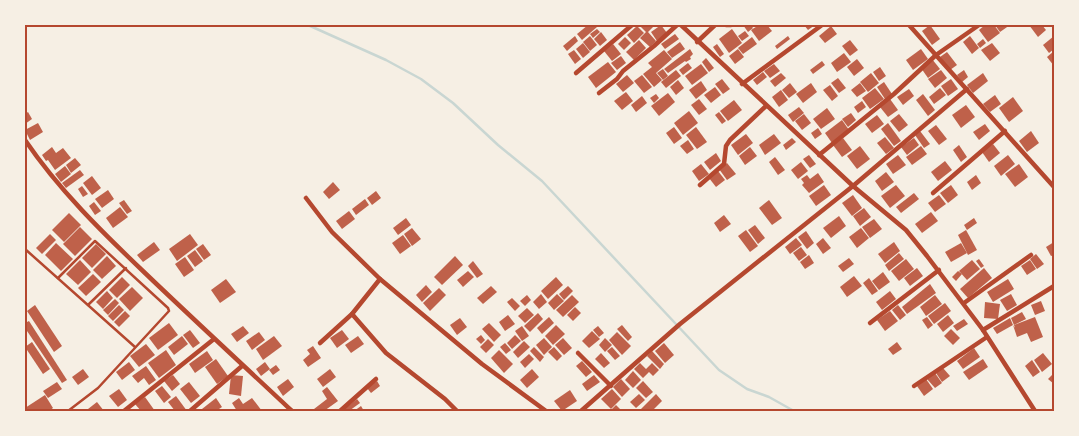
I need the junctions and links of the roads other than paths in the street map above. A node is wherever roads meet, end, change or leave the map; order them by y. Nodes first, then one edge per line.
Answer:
1 (632, 25) edge
2 (679, 25) edge
3 (715, 25) edge
4 (726, 25) edge
5 (731, 25) edge
6 (822, 25) edge
7 (909, 25) edge
8 (979, 25) edge
9 (698, 42) junction
10 (936, 55) junction
11 (576, 73) dead end
12 (742, 84) junction
13 (967, 89) junction
14 (599, 93) dead end
15 (766, 106) junction
16 (1005, 132) junction
17 (25, 140) edge
18 (819, 156) junction
19 (700, 185) dead end
20 (853, 186) junction
21 (1054, 187) edge
22 (934, 193) dead end
23 (306, 198) dead end
24 (25, 249) edge
25 (1031, 255) dead end
26 (126, 268) junction
27 (939, 270) junction
28 (58, 278) junction
29 (380, 279) junction
30 (1054, 286) edge
31 (964, 303) junction
32 (88, 305) junction
33 (352, 314) junction
34 (870, 323) dead end
35 (983, 330) junction
36 (987, 337) junction
37 (214, 339) junction
38 (320, 344) dead end
39 (135, 347) junction
40 (578, 353) dead end
41 (242, 366) junction
42 (376, 379) dead end
43 (611, 386) junction
44 (914, 386) dead end
45 (68, 411) edge
46 (124, 411) edge
47 (190, 411) edge
48 (292, 411) edge
49 (340, 411) edge
50 (457, 411) edge
51 (546, 411) edge
52 (581, 411) edge
53 (1035, 411) edge

1 - 11 street
2 - 9 street
2 - 14 street
3 - 9 street
4 - 5 street
6 - 12 street
7 - 10 street
8 - 10 street
9 - 12 street
10 - 13 street
10 - 18 street
12 - 15 street
13 - 16 street
13 - 20 street
15 - 18 street
15 - 19 street
16 - 21 street
16 - 22 street
17 - 37 street
18 - 20 street
20 - 27 street
20 - 43 street
23 - 29 street
24 - 28 lane
25 - 31 street
26 - 28 lane
26 - 32 lane
26 - 39 lane
27 - 31 street
27 - 34 street
28 - 32 lane
29 - 33 street
29 - 51 street
30 - 35 street
31 - 35 street
32 - 39 lane
33 - 38 street
33 - 50 street
35 - 36 street
36 - 44 street
36 - 53 street
37 - 41 street
37 - 46 street
39 - 45 lane
40 - 43 street
41 - 47 street
41 - 48 street
42 - 49 street
43 - 52 street

